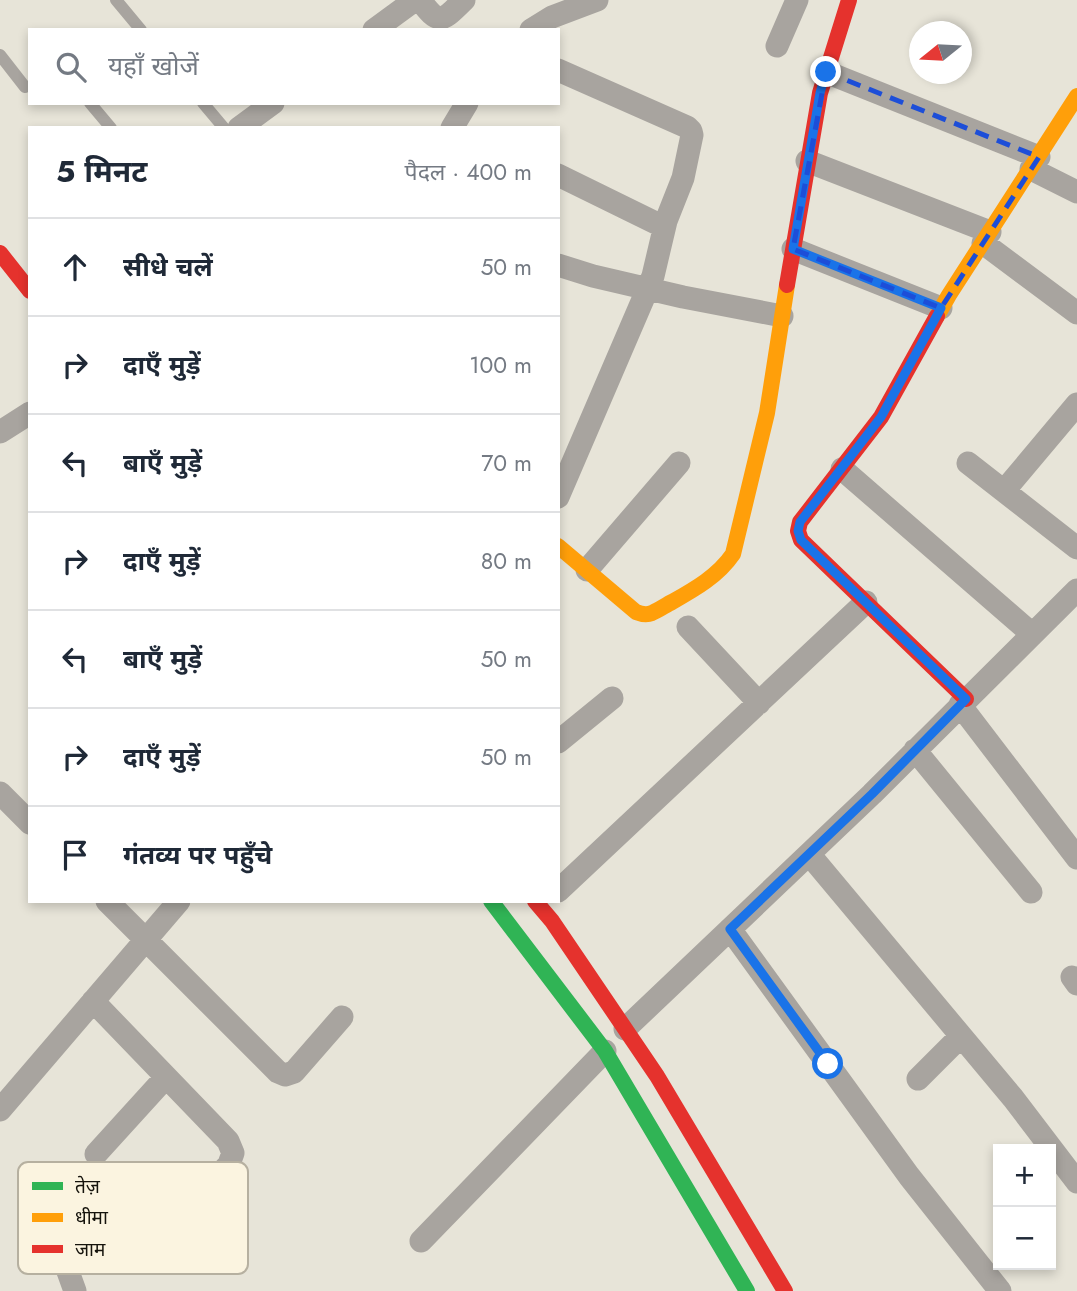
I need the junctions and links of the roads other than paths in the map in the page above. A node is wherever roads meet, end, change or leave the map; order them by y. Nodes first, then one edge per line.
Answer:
1 (418, 0) edge
2 (464, 0) edge
3 (797, 0) edge
4 (849, 0) edge
5 (120, 2) edge
6 (585, 2) edge
7 (140, 28) edge
8 (377, 28) edge
9 (534, 28) edge
10 (777, 46) dead end
11 (0, 55) edge
12 (560, 71) edge
13 (826, 72) junction
14 (25, 87) dead end
15 (1077, 96) edge
16 (92, 105) edge
17 (205, 105) edge
18 (270, 105) edge
19 (466, 105) edge
20 (109, 126) edge
21 (222, 126) edge
22 (242, 126) edge
23 (457, 126) edge
24 (807, 161) junction
25 (1035, 163) junction
26 (560, 176) edge
27 (1077, 192) edge
28 (664, 227) junction
29 (986, 237) junction
30 (793, 249) junction
31 (560, 266) edge
32 (647, 288) junction
33 (941, 308) junction
34 (1077, 313) edge
35 (782, 316) junction
36 (1077, 404) edge
37 (28, 414) edge
38 (2, 430) edge
39 (679, 463) dead end
40 (968, 463) dead end
41 (842, 469) junction
42 (1004, 491) junction
43 (560, 492) edge
44 (560, 548) edge
45 (1077, 548) edge
46 (587, 570) junction
47 (1077, 590) edge
48 (866, 602) junction
49 (688, 627) dead end
50 (1032, 634) junction
51 (611, 698) dead end
52 (963, 702) junction
53 (759, 703) junction
54 (560, 740) edge
55 (915, 750) junction
56 (0, 793) edge
57 (28, 822) edge
58 (1073, 844) edge
59 (809, 854) junction
60 (560, 889) edge
61 (1031, 892) dead end
62 (109, 903) edge
63 (177, 903) edge
64 (493, 903) edge
65 (541, 903) edge
66 (730, 929) junction
67 (146, 941) junction
68 (93, 1001) junction
69 (342, 1017) dead end
70 (625, 1029) junction
71 (961, 1036) junction
72 (606, 1051) junction
73 (166, 1077) junction
74 (918, 1079) dead end
75 (0, 1110) edge
76 (96, 1154) dead end
77 (230, 1162) edge
78 (1077, 1182) edge
79 (421, 1241) dead end
80 (69, 1274) edge
81 (744, 1290) edge
82 (75, 1291) edge
83 (785, 1291) edge
84 (1000, 1291) edge

1 - 2 street
1 - 8 street
3 - 10 street
4 - 13 street
5 - 7 lane
6 - 9 street
11 - 14 lane
12 - 28 street
13 - 24 street
13 - 25 street
15 - 25 street
16 - 20 lane
17 - 21 lane
18 - 22 street
19 - 23 street
24 - 29 street
24 - 30 street
25 - 27 street
25 - 29 street
26 - 28 street
28 - 32 street
29 - 33 street
29 - 34 street
30 - 33 street
30 - 35 street
31 - 32 street
32 - 35 street
32 - 43 street
33 - 41 street
35 - 46 street
36 - 42 street
37 - 38 street
39 - 46 street
40 - 42 street
41 - 48 street
41 - 50 street
42 - 45 street
44 - 46 street
47 - 50 street
48 - 52 street
48 - 53 street
49 - 53 street
50 - 52 street
51 - 54 street
52 - 55 street
52 - 58 street
53 - 60 street
55 - 59 street
55 - 61 street
56 - 57 street
59 - 66 street
59 - 71 street
62 - 67 street
63 - 67 street
64 - 72 street
65 - 70 street
66 - 70 street
66 - 84 street
67 - 68 street
67 - 69 street
68 - 73 street
68 - 75 street
70 - 83 street
71 - 74 street
71 - 78 street
72 - 79 street
72 - 81 street
73 - 76 street
73 - 77 street
80 - 82 street

